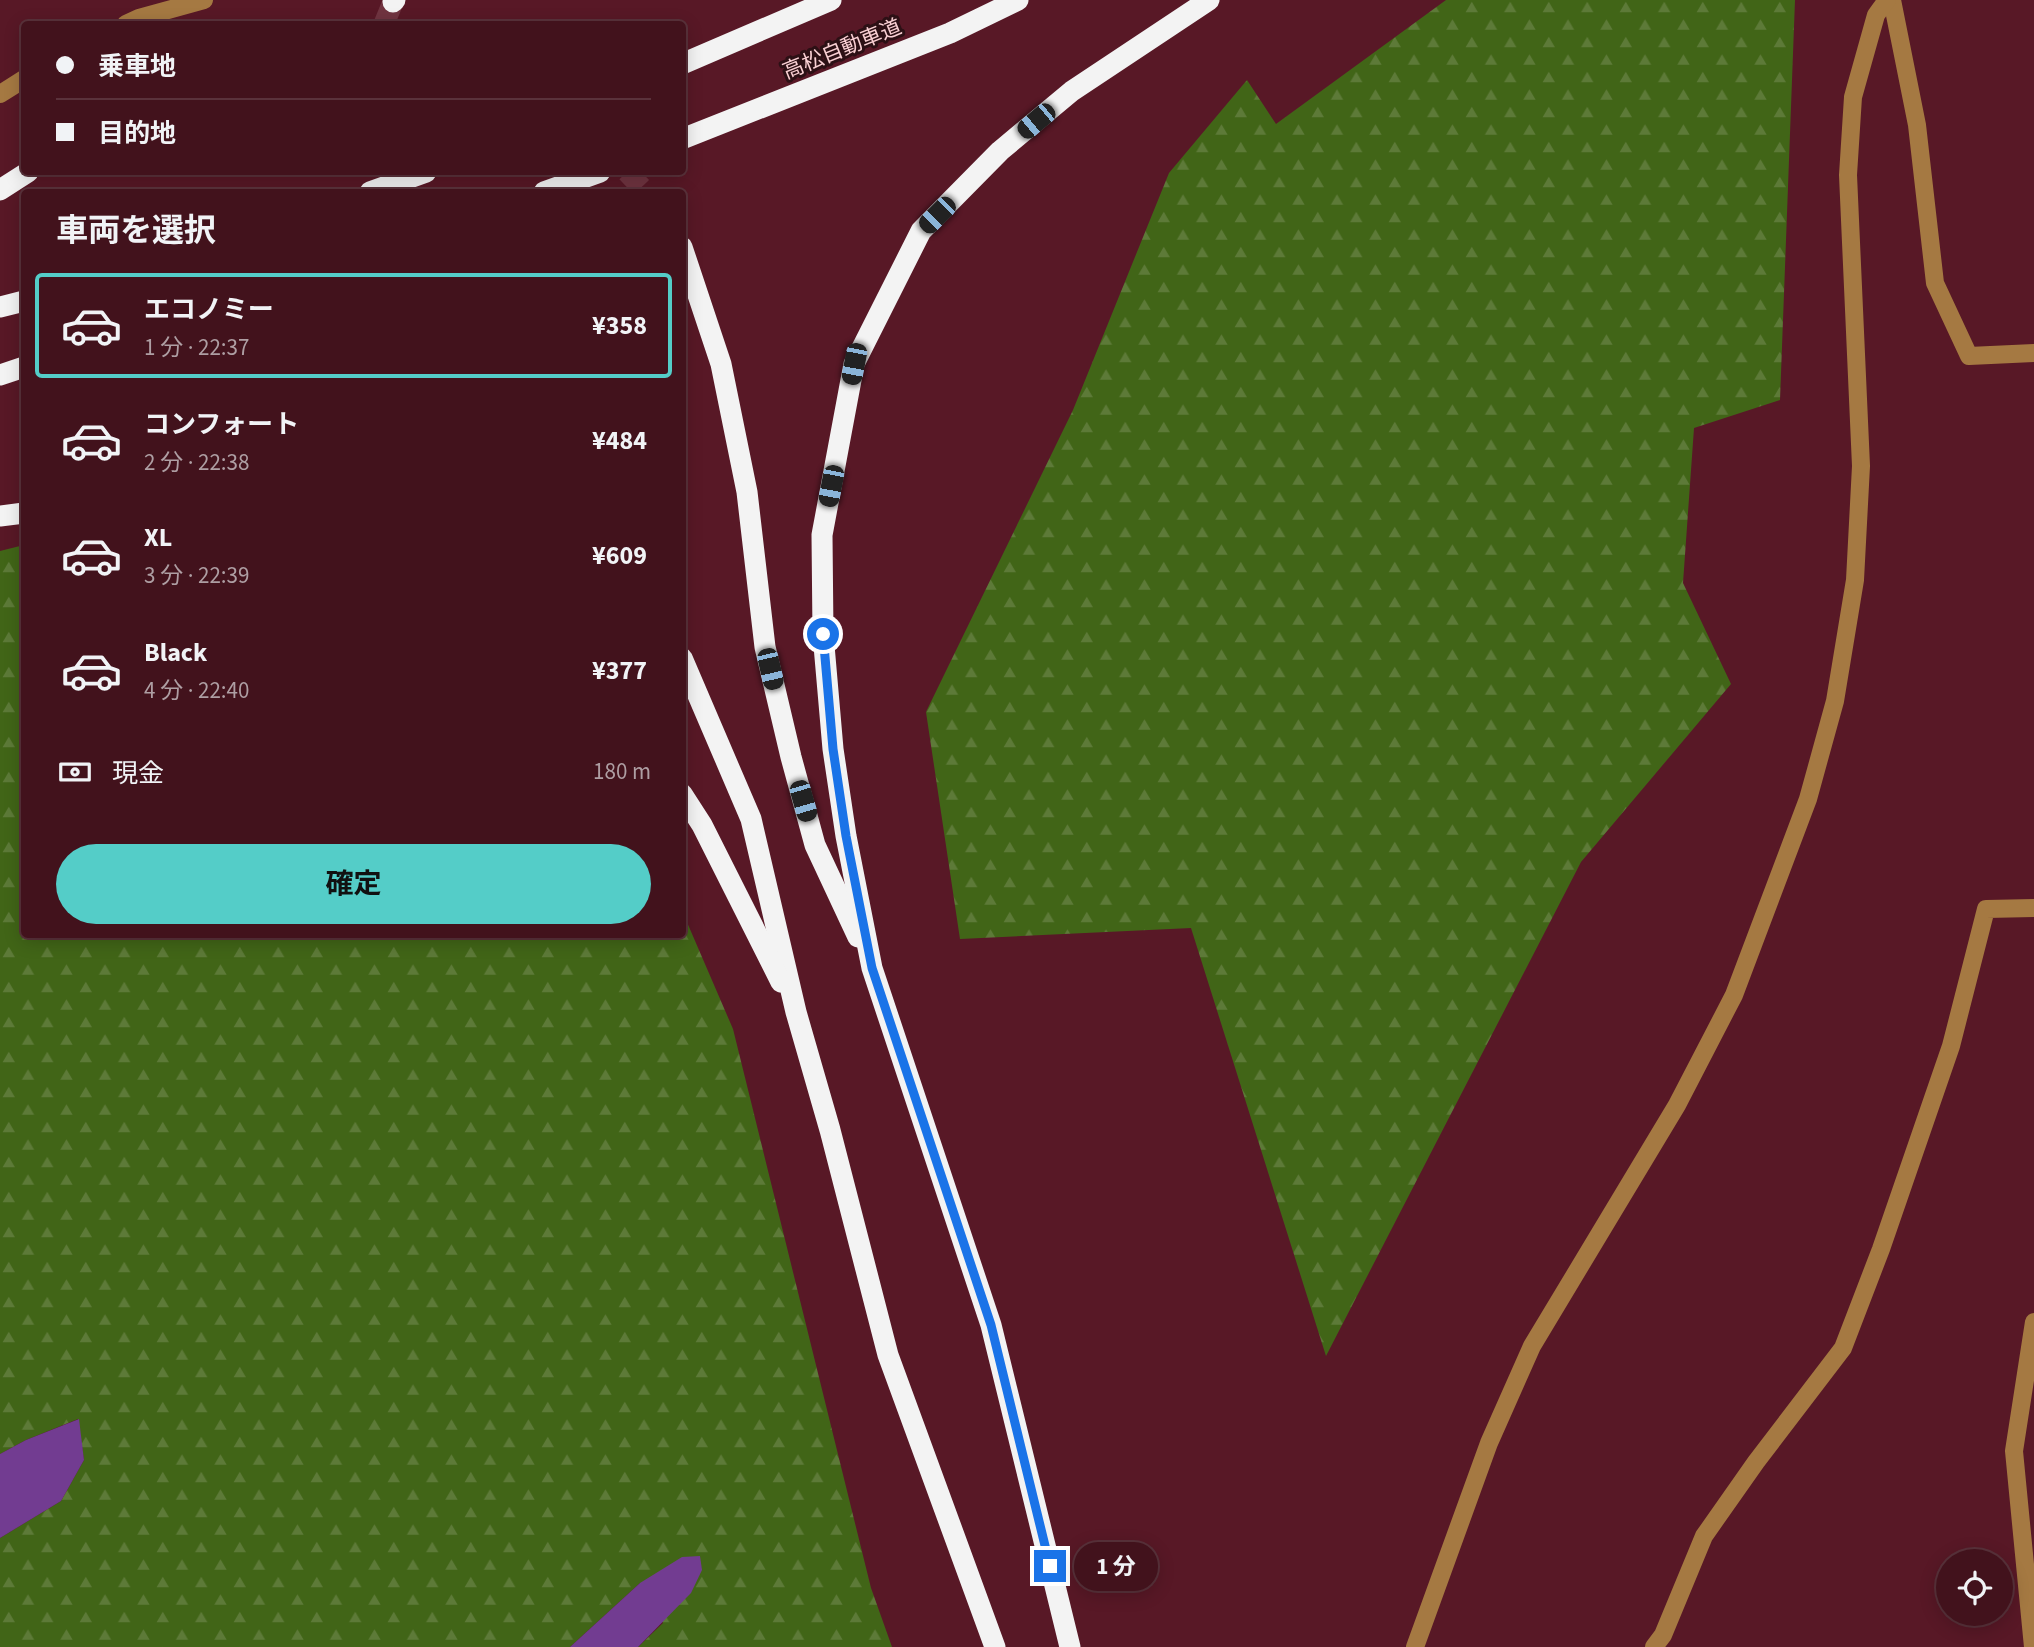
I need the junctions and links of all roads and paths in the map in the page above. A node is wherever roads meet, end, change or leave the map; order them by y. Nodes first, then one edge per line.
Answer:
1 (204, 0) edge
2 (831, 0) edge
3 (1018, 0) edge
4 (1209, 0) edge
5 (1890, 0) edge
6 (132, 21) edge
7 (686, 62) edge
8 (21, 81) edge
9 (0, 94) edge
10 (686, 137) edge
11 (23, 175) edge
12 (418, 175) edge
13 (592, 175) edge
14 (378, 189) edge
15 (552, 189) edge
16 (0, 190) edge
17 (686, 259) edge
18 (21, 301) edge
19 (0, 307) edge
20 (2034, 353) edge
21 (21, 368) edge
22 (0, 375) edge
23 (21, 513) edge
24 (0, 516) edge
25 (686, 667) edge
26 (686, 800) edge
27 (2034, 908) edge
28 (872, 968) junction
29 (796, 1012) junction
30 (2034, 1322) edge
31 (995, 1647) edge
32 (1070, 1647) edge
33 (1415, 1647) edge
34 (1654, 1647) edge
35 (2033, 1647) edge

1 - 6 street
2 - 7 highway
3 - 10 highway, 高松自動車道
4 - 28 highway
5 - 20 street
5 - 33 street
8 - 9 street
11 - 16 highway
12 - 14 highway
13 - 15 highway
17 - 28 highway
18 - 19 highway
21 - 22 highway
23 - 24 highway
25 - 29 highway
26 - 29 highway
27 - 34 street
28 - 32 highway
29 - 31 highway
30 - 35 street

